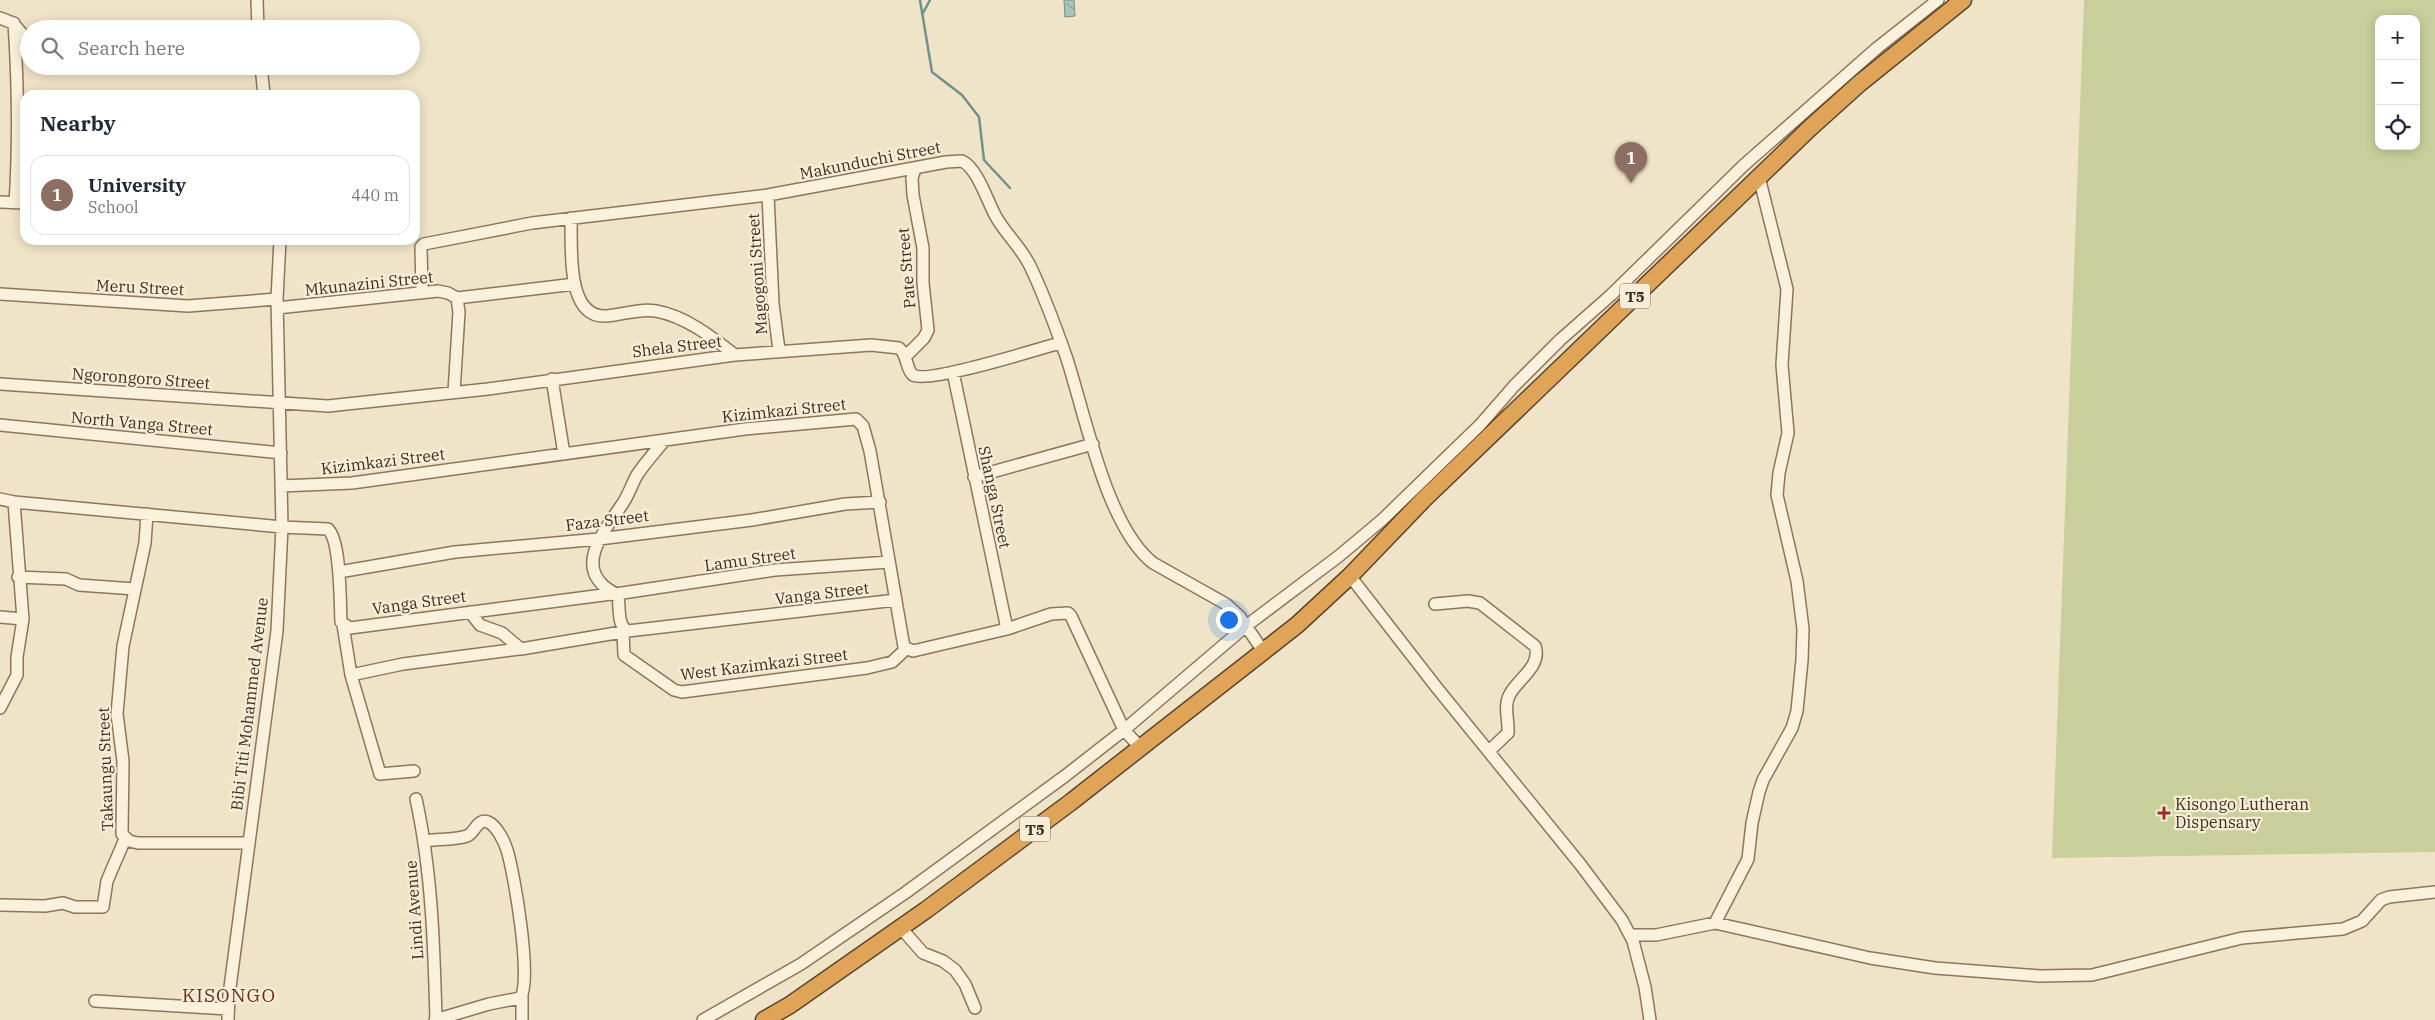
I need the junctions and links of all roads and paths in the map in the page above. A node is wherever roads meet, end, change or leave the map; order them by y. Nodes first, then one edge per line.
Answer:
1 (257, 0) edge
2 (1938, 0) edge
3 (1964, 0) edge
4 (0, 18) edge
5 (258, 20) edge
6 (14, 23) junction
7 (20, 31) edge
8 (261, 75) edge
9 (263, 90) edge
10 (914, 169) junction
11 (1759, 177) junction
12 (768, 195) junction
13 (0, 202) edge
14 (20, 203) edge
15 (571, 218) junction
16 (280, 245) edge
17 (575, 284) junction
18 (422, 293) junction
19 (0, 294) edge
20 (457, 298) junction
21 (277, 304) junction
22 (1060, 343) junction
23 (779, 350) junction
24 (735, 355) junction
25 (906, 356) junction
26 (953, 372) junction
27 (552, 379) junction
28 (0, 384) edge
29 (454, 392) junction
30 (279, 405) junction
31 (0, 425) edge
32 (664, 441) junction
33 (1093, 444) junction
34 (281, 453) junction
35 (564, 454) junction
36 (974, 477) junction
37 (281, 486) junction
38 (0, 499) edge
39 (14, 502) junction
40 (880, 502) junction
41 (147, 514) junction
42 (282, 528) junction
43 (599, 539) junction
44 (889, 562) junction
45 (339, 572) junction
46 (1350, 576) junction
47 (18, 577) junction
48 (136, 589) junction
49 (616, 594) junction
50 (896, 600) junction
51 (1435, 604) dead end
52 (470, 612) junction
53 (0, 617) edge
54 (23, 619) junction
55 (343, 625) junction
56 (1246, 626) junction
57 (1006, 630) junction
58 (626, 632) junction
59 (519, 649) junction
60 (906, 649) junction
61 (1263, 651) junction
62 (351, 676) junction
63 (0, 708) edge
64 (1124, 730) junction
65 (1140, 747) junction
66 (1490, 751) junction
67 (414, 772) dead end
68 (416, 800) dead end
69 (124, 839) junction
70 (424, 841) junction
71 (249, 843) junction
72 (2435, 892) edge
73 (0, 905) edge
74 (1714, 923) junction
75 (901, 928) junction
76 (1630, 935) junction
77 (522, 995) junction
78 (95, 1001) dead end
79 (975, 1008) dead end
80 (228, 1015) edge
81 (436, 1020) edge
82 (522, 1020) edge
83 (703, 1020) edge
84 (764, 1020) edge
85 (1650, 1020) edge

1 - 5 street
2 - 56 street
3 - 11 highway, T5
4 - 6 street
6 - 7 street
6 - 14 street
8 - 9 street
10 - 12 street, Makunduchi Street
10 - 22 street, Makunduchi Street
10 - 25 street, Pate Street
11 - 46 highway, T5
11 - 74 street
12 - 15 street, Makunduchi Street
12 - 23 street, Magogoni Street
13 - 14 street
15 - 17 street
15 - 18 street, Makunduchi Street
16 - 21 street, Bibi Titi Mohammed Avenue
17 - 20 street, Mkunazini Street
17 - 24 street
18 - 20 street, Mkunazini Street
18 - 21 street, Mkunazini Street
19 - 21 street, Meru Street
20 - 29 street
21 - 30 street, Bibi Titi Mohammed Avenue
22 - 26 street
22 - 33 street, Makunduchi Street
23 - 24 street, Shela Street
23 - 25 street, Shela Street
24 - 27 street, Shela Street
25 - 26 street
26 - 36 street, Shanga Street
27 - 29 street, Shela Street
27 - 35 street
28 - 30 street, Ngorongoro Street
29 - 30 street, Shela Street
30 - 34 street, Bibi Titi Mohammed Avenue
31 - 34 street, North Vanga Street
32 - 35 street, Kizimkazi Street
32 - 40 street, Kizimkazi Street
32 - 43 street
33 - 36 street
33 - 56 street, Makunduchi Street
34 - 37 street, Bibi Titi Mohammed Avenue
35 - 37 street, Kizimkazi Street
36 - 57 street, Shanga Street
37 - 42 street, Bibi Titi Mohammed Avenue
38 - 39 street
39 - 41 street
39 - 47 street
40 - 43 street, Faza Street
40 - 44 street, Kizimkazi Street
41 - 42 street
41 - 48 street, Takaungu Street
42 - 45 street
42 - 71 street, Bibi Titi Mohammed Avenue
43 - 45 street, Faza Street
43 - 49 street
44 - 49 street, Lamu Street
44 - 50 street, Kizimkazi Street
45 - 55 street
46 - 61 highway, T5
46 - 66 street
47 - 48 street
47 - 54 street
48 - 69 street, Takaungu Street
49 - 52 street, Vanga Street
49 - 58 street
50 - 58 street, Vanga Street
50 - 60 street, Kizimkazi Street
51 - 66 street
52 - 55 street, Vanga Street
52 - 59 street
53 - 54 street
54 - 63 street
55 - 62 street
56 - 61 street, Makunduchi Street
56 - 64 street
57 - 60 street
57 - 64 street
58 - 59 street, Vanga Street
58 - 60 street, West Kazimkazi Street
59 - 62 street, Vanga Street
61 - 65 highway, T5
62 - 67 street
64 - 65 street
64 - 83 street
65 - 75 highway, T5
66 - 76 street
68 - 70 street, Lindi Avenue
69 - 71 street, Takaungu Street
69 - 73 street
70 - 77 street
70 - 81 street, Lindi Avenue
71 - 80 street, Bibi Titi Mohammed Avenue
72 - 74 street
74 - 76 street
75 - 79 street
75 - 84 highway, T5
76 - 85 street
77 - 81 street
77 - 82 street
78 - 80 street

